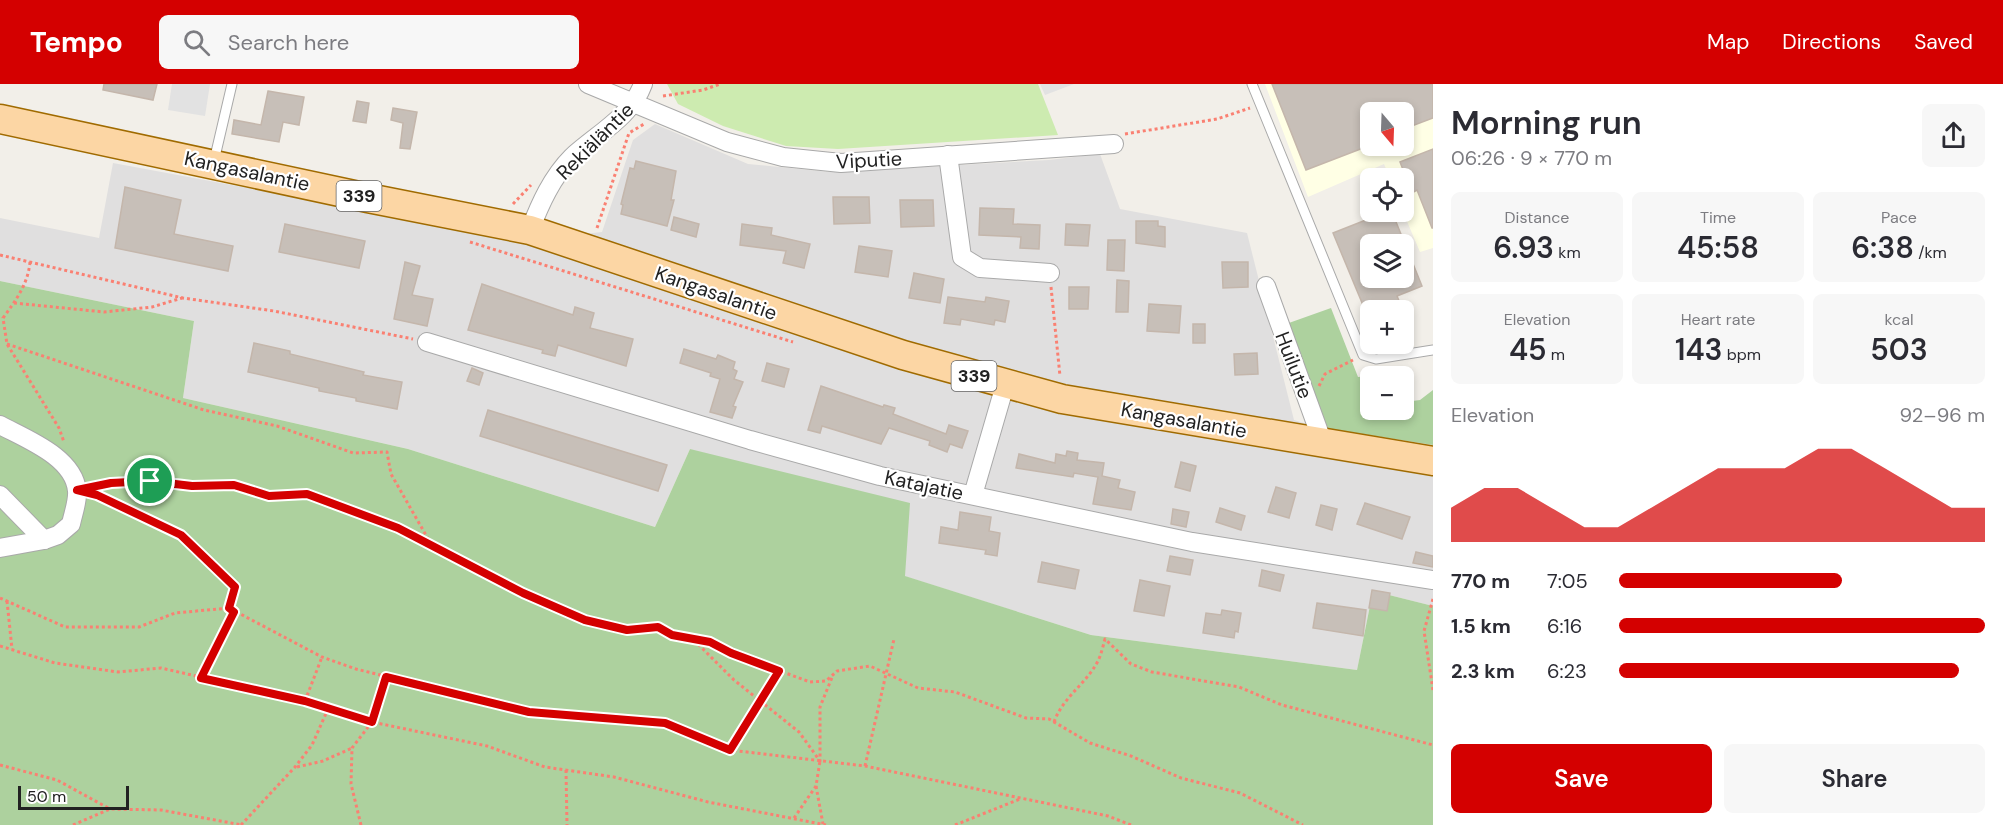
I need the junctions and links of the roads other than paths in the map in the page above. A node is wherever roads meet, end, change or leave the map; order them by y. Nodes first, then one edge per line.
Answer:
1 (232, 84) edge
2 (588, 84) edge
3 (643, 84) edge
4 (1252, 84) edge
5 (635, 102) junction
6 (0, 119) edge
7 (1116, 139) road end
8 (948, 155) junction
9 (213, 163) junction
10 (530, 230) junction
11 (1050, 273) road end
12 (1266, 286) dead end
13 (427, 342) road end
14 (1433, 350) edge
15 (1005, 385) junction
16 (0, 425) edge
17 (1323, 443) junction
18 (1433, 461) edge
19 (0, 495) edge
20 (973, 495) junction
21 (44, 540) junction
22 (0, 548) edge
23 (1433, 580) edge

1 - 9 lane
2 - 5 street, Viputie
3 - 5 street, Rekiäläntie
4 - 14 lane
5 - 8 street, Viputie
5 - 10 street, Rekiäläntie
6 - 9 main road, Kangasalantie / 339
7 - 8 street, Viputie
8 - 11 street
9 - 10 main road, Kangasalantie / 339
10 - 15 main road, Kangasalantie / 339
12 - 17 street, Huilutie
13 - 20 street, Katajatie
15 - 17 main road, Kangasalantie / 339
15 - 20 street
16 - 21 street
17 - 18 main road, Kangasalantie / 339
19 - 21 street
20 - 23 street, Katajatie
21 - 22 street

